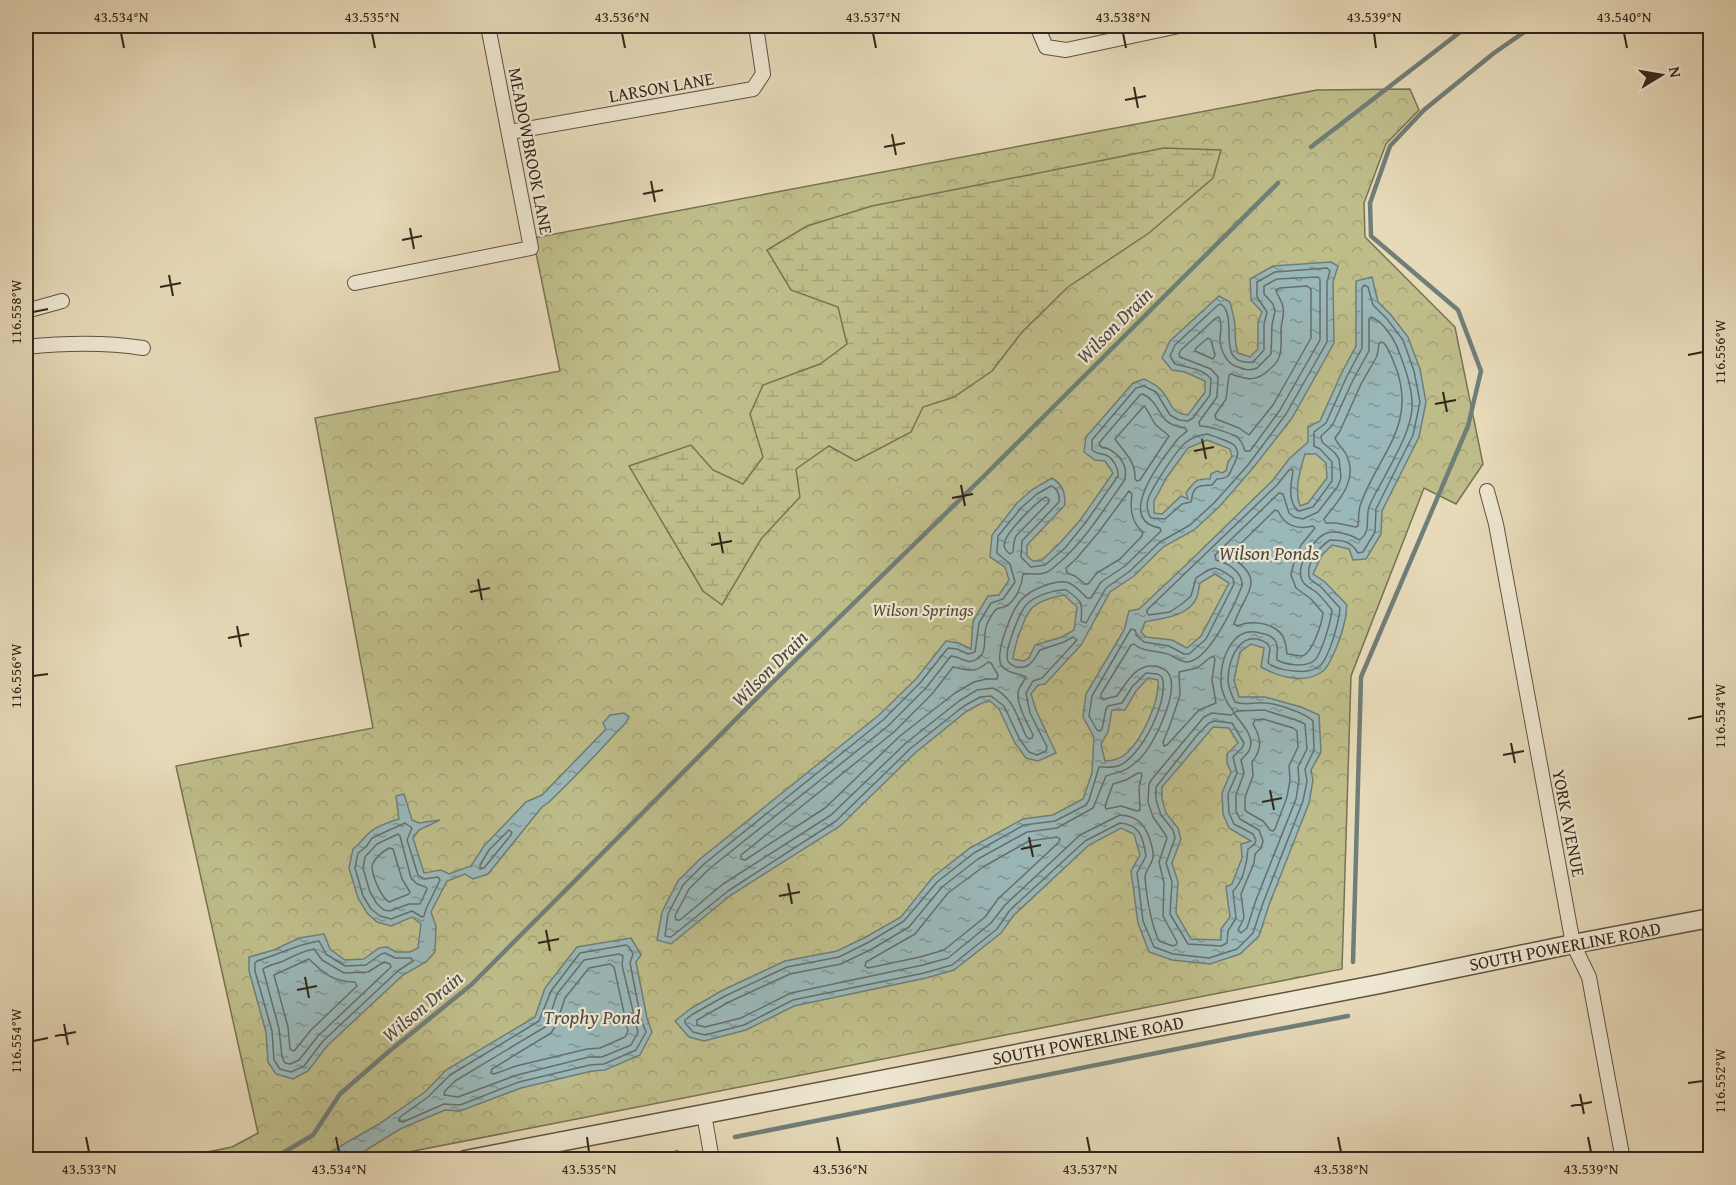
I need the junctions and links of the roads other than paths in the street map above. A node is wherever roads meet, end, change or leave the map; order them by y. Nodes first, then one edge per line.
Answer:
1 (489, 26) edge
2 (756, 26) edge
3 (1037, 26) edge
4 (1179, 26) edge
5 (510, 132) junction
6 (355, 283) dead end
7 (62, 301) dead end
8 (26, 311) edge
9 (26, 347) edge
10 (143, 348) dead end
11 (1487, 491) dead end
12 (1710, 918) edge
13 (1573, 944) junction
14 (704, 1114) junction
15 (465, 1160) edge
16 (712, 1160) edge
17 (1623, 1160) edge

1 - 5 street, MEADOWBROOK LANE
2 - 5 street, LARSON LANE
3 - 4 street
5 - 6 street, MEADOWBROOK LANE
7 - 8 street
9 - 10 street
11 - 13 street, YORK AVENUE
12 - 13 street, SOUTH POWERLINE ROAD
13 - 14 street, SOUTH POWERLINE ROAD
13 - 17 street, YORK AVENUE
14 - 15 street, SOUTH POWERLINE ROAD
14 - 16 street

